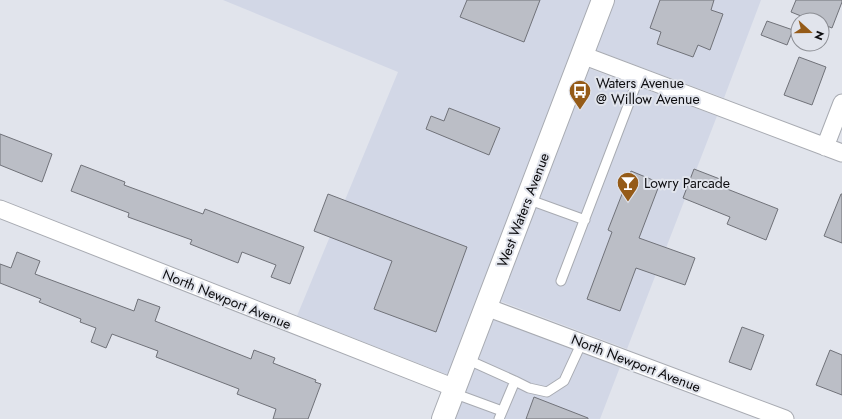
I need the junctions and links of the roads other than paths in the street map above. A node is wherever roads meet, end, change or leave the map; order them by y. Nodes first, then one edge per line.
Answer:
1 (603, 0) edge
2 (582, 55) junction
3 (639, 77) junction
4 (842, 103) edge
5 (825, 147) junction
6 (842, 153) edge
7 (527, 199) junction
8 (0, 209) edge
9 (585, 220) junction
10 (561, 281) dead end
11 (486, 307) junction
12 (582, 342) junction
13 (466, 359) junction
14 (515, 381) junction
15 (454, 390) junction
16 (501, 415) edge
17 (443, 419) edge
18 (785, 419) edge

1 - 2 main road, West Waters Avenue
2 - 3 street
2 - 7 main road, West Waters Avenue
3 - 5 street
3 - 9 lane
4 - 5 street
5 - 6 street
7 - 9 lane
7 - 11 main road, West Waters Avenue
8 - 15 street, North Newport Avenue
9 - 10 lane
11 - 12 street, North Newport Avenue
11 - 13 main road, West Waters Avenue
12 - 14 lane
12 - 18 street, North Newport Avenue
13 - 14 lane
13 - 15 main road, West Waters Avenue
14 - 16 lane
15 - 16 lane
15 - 17 main road, West Waters Avenue

